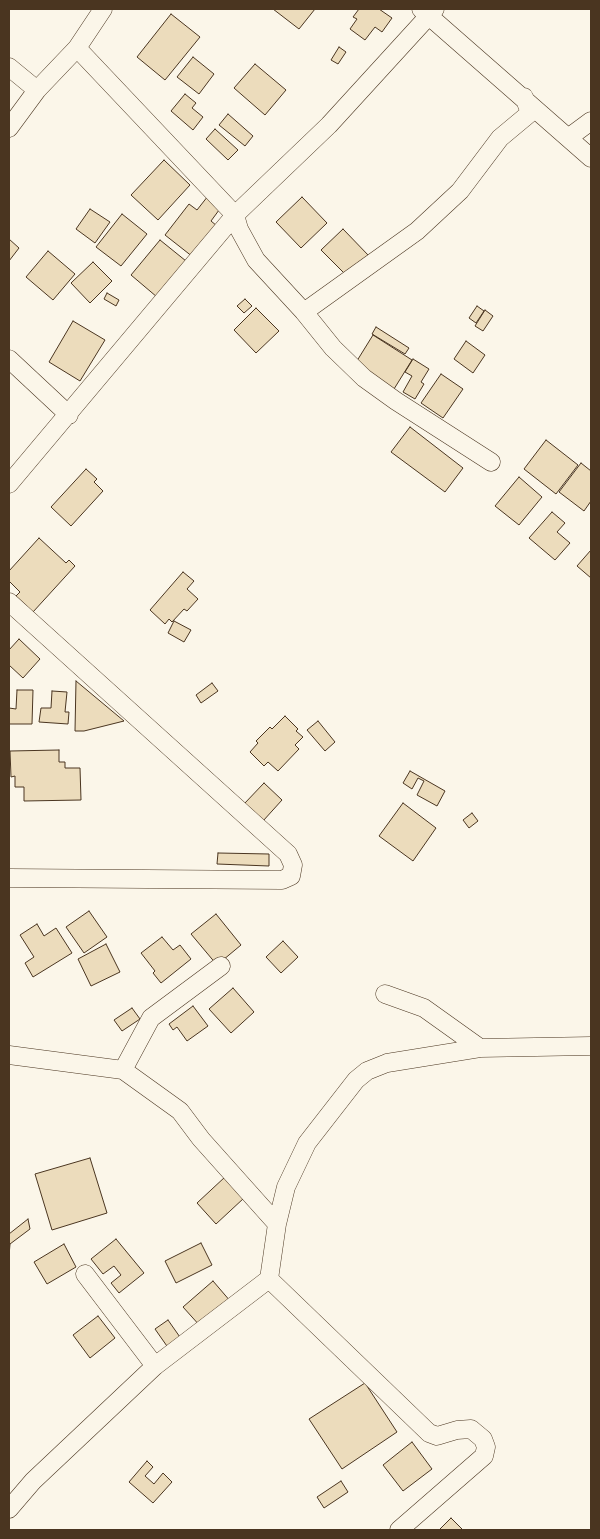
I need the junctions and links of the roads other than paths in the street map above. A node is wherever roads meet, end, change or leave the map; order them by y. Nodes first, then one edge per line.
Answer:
1 (102, 9) edge
2 (428, 11) edge
3 (77, 48) junction
4 (9, 67) edge
5 (37, 90) junction
6 (524, 97) junction
7 (591, 122) edge
8 (9, 128) edge
9 (568, 138) junction
10 (591, 158) edge
11 (235, 215) junction
12 (304, 312) junction
13 (9, 359) edge
14 (69, 415) junction
15 (491, 462) dead end
16 (9, 484) edge
17 (9, 602) edge
18 (9, 878) edge
19 (221, 966) dead end
20 (386, 994) dead end
21 (591, 1046) edge
22 (480, 1048) junction
23 (9, 1055) edge
24 (123, 1070) junction
25 (277, 1224) junction
26 (85, 1274) dead end
27 (269, 1279) junction
28 (155, 1366) junction
29 (9, 1510) edge
30 (399, 1530) edge

1 - 3 street
2 - 6 street
2 - 11 street
3 - 5 street
3 - 11 street
4 - 5 street
5 - 8 street
6 - 9 street
6 - 12 street
7 - 9 street
9 - 10 street
11 - 12 street
11 - 14 street
12 - 15 street
13 - 14 street
14 - 16 street
17 - 18 street
19 - 24 street
20 - 22 street
21 - 22 street
22 - 25 street
23 - 24 street
24 - 25 street
25 - 27 street
26 - 28 street
27 - 28 street
27 - 30 street
28 - 29 street

